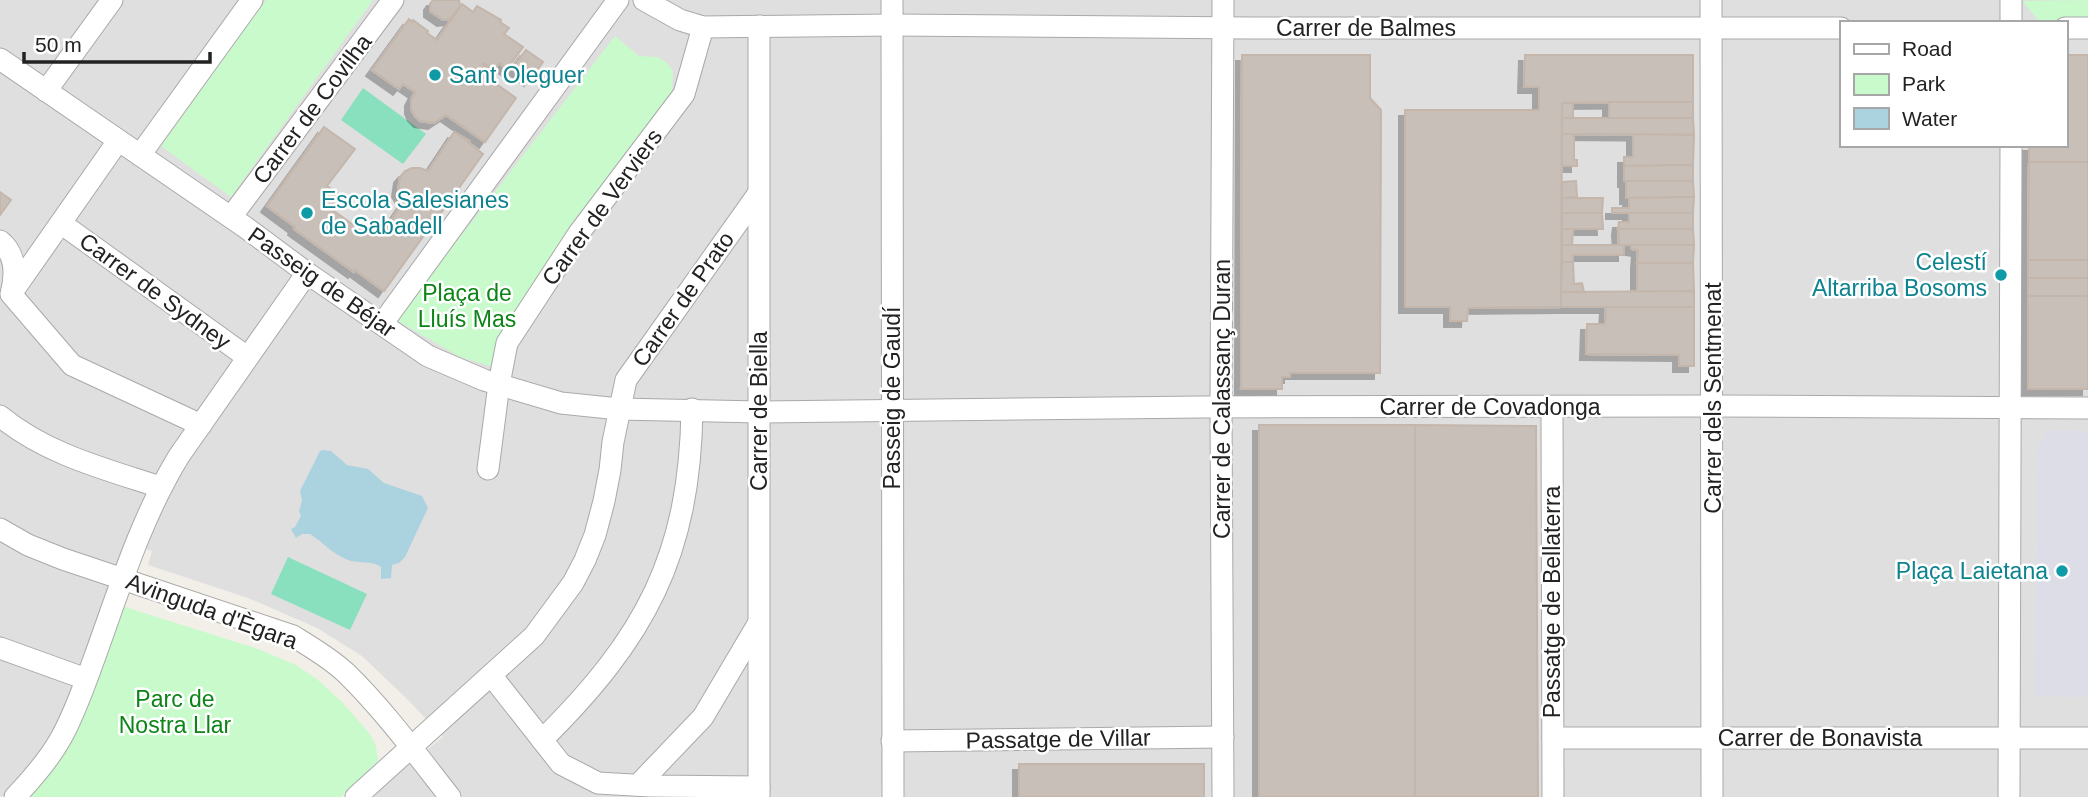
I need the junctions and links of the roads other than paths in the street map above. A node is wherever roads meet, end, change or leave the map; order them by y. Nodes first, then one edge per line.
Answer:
1 (112, 0) edge
2 (252, 0) edge
3 (393, 0) edge
4 (618, 0) edge
5 (644, 0) edge
6 (892, 0) edge
7 (1223, 0) edge
8 (1712, 0) edge
9 (2011, 0) edge
10 (2011, 21) edge
11 (759, 26) junction
12 (892, 26) junction
13 (703, 27) junction
14 (1223, 28) junction
15 (1712, 28) junction
16 (1840, 28) edge
17 (2067, 28) edge
18 (2088, 28) edge
19 (0, 59) edge
20 (46, 90) junction
21 (118, 141) junction
22 (2011, 147) edge
23 (140, 155) junction
24 (758, 194) junction
25 (230, 217) junction
26 (62, 224) junction
27 (0, 241) edge
28 (307, 273) junction
29 (12, 294) junction
30 (382, 324) junction
31 (247, 357) junction
32 (499, 384) junction
33 (1713, 406) junction
34 (1221, 407) junction
35 (1552, 407) junction
36 (2010, 408) junction
37 (2088, 408) edge
38 (619, 409) junction
39 (692, 409) junction
40 (892, 409) junction
41 (760, 412) junction
42 (0, 416) edge
43 (201, 425) junction
44 (488, 469) dead end
45 (160, 487) junction
46 (0, 529) edge
47 (124, 579) junction
48 (759, 622) junction
49 (0, 649) edge
50 (491, 675) junction
51 (86, 679) junction
52 (1223, 737) junction
53 (1712, 737) junction
54 (1553, 738) junction
55 (2088, 738) edge
56 (2009, 739) junction
57 (542, 740) junction
58 (892, 741) junction
59 (410, 747) junction
60 (638, 785) junction
61 (759, 792) edge
62 (15, 797) edge
63 (356, 797) edge
64 (450, 797) edge
65 (892, 797) edge
66 (1223, 797) edge
67 (1553, 797) edge
68 (1712, 797) edge
69 (2009, 797) edge

1 - 20 street
2 - 23 street
3 - 25 street, Carrer de Covilha
4 - 30 street
5 - 13 street
6 - 12 street, Passeig de Gaudí
7 - 14 street, Carrer de Calassanç Duran
8 - 15 street, Carrer dels Sentmenat
9 - 10 street
11 - 12 street, Carrer de Balmes
11 - 13 street, Carrer de Balmes
11 - 24 street, Carrer de Biella
12 - 14 street, Carrer de Balmes
12 - 40 street, Passeig de Gaudí
13 - 32 street, Carrer de Verviers
14 - 15 street, Carrer de Balmes
14 - 34 street, Carrer de Calassanç Duran
15 - 16 street, Carrer de Balmes
15 - 33 street, Carrer dels Sentmenat
17 - 18 street
19 - 20 street, Passeig de Béjar
20 - 21 street, Passeig de Béjar
21 - 23 street, Passeig de Béjar
21 - 26 street
22 - 36 street
23 - 25 street, Passeig de Béjar
24 - 38 street, Carrer de Prato
24 - 41 street, Carrer de Biella
25 - 28 street, Passeig de Béjar
26 - 29 street
26 - 31 street, Carrer de Sydney
27 - 29 street
28 - 30 street, Passeig de Béjar
28 - 31 street
29 - 43 street
30 - 32 street, Passeig de Béjar
31 - 43 street
32 - 38 street, Passeig de Béjar
32 - 44 street, Carrer de Verviers
33 - 35 street, Carrer de Covadonga
33 - 36 street, Carrer de Covadonga
33 - 53 street, Carrer dels Sentmenat
34 - 35 street, Carrer de Covadonga
34 - 40 street, Carrer de Covadonga
34 - 52 street, Carrer de Calassanç Duran
35 - 54 street, Passatge de Bellaterra
36 - 37 street, Carrer de Covadonga
36 - 56 street
38 - 39 street, Passeig de Béjar
38 - 50 street, Carrer de Prato
39 - 41 street, Passeig de Béjar
39 - 57 street
40 - 41 street, Passeig de Béjar
40 - 58 street, Passeig de Gaudí
41 - 48 street, Carrer de Biella
42 - 45 street
43 - 45 street
45 - 47 street
46 - 47 street, Avinguda d'Ègara
47 - 51 street
47 - 59 street, Avinguda d'Ègara
48 - 60 street
48 - 61 street, Carrer de Biella
49 - 51 street
50 - 57 street
50 - 59 street, Carrer de Prato
51 - 62 street
52 - 58 street, Passatge de Villar
52 - 66 street, Carrer de Calassanç Duran
53 - 54 street, Carrer de Bonavista
53 - 56 street, Carrer de Bonavista
53 - 68 street, Carrer dels Sentmenat
54 - 67 street, Passatge de Bellaterra
55 - 56 street, Carrer de Bonavista
56 - 69 street
57 - 60 street
58 - 65 street, Passeig de Gaudí
59 - 63 street, Carrer de Prato
59 - 64 street, Avinguda d'Ègara
60 - 61 street

